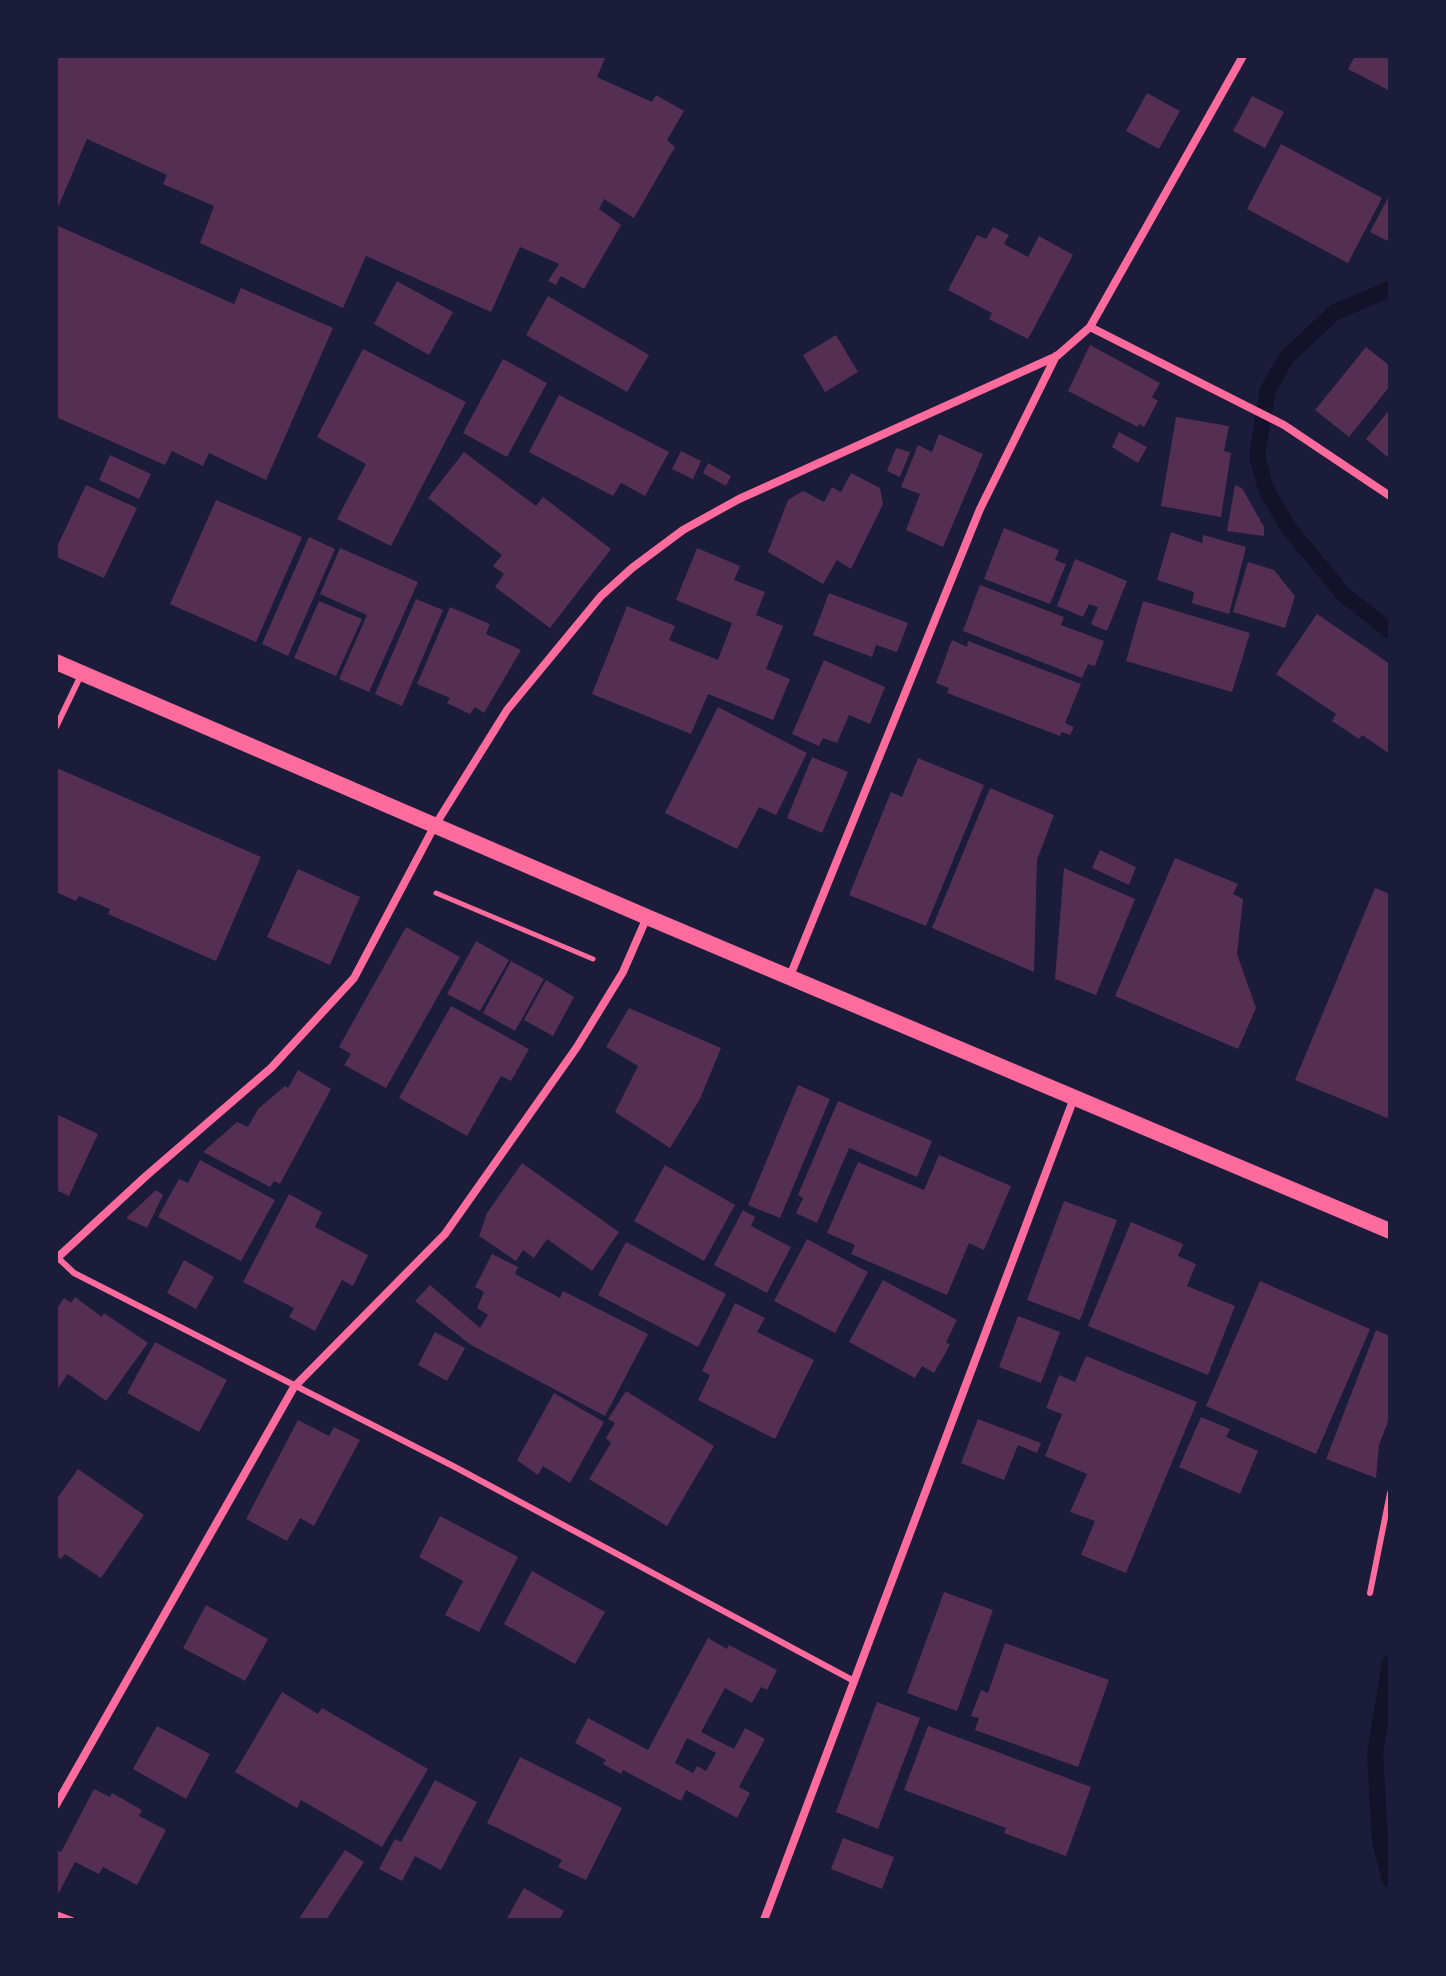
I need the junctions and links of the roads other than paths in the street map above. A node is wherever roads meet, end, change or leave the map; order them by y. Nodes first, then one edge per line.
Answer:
1 (1243, 56) edge
2 (1090, 327) junction
3 (1057, 356) junction
4 (1390, 496) edge
5 (56, 662) edge
6 (82, 673) junction
7 (56, 727) edge
8 (434, 827) junction
9 (647, 917) junction
10 (790, 976) junction
11 (1074, 1097) junction
12 (1390, 1231) edge
13 (57, 1258) edge
14 (294, 1387) junction
15 (1390, 1493) edge
16 (1370, 1593) dead end
17 (854, 1681) junction
18 (56, 1805) edge
19 (56, 1914) edge
20 (72, 1920) edge
21 (764, 1920) edge

1 - 2 street
2 - 3 street
2 - 4 street
3 - 8 street
3 - 10 street
5 - 6 main road
6 - 7 lane
6 - 8 main road
8 - 9 main road
8 - 13 street
9 - 10 main road
9 - 14 street
10 - 11 main road
11 - 12 main road
11 - 17 street
13 - 14 lane
14 - 17 lane
14 - 18 street
15 - 16 lane
17 - 21 street
19 - 20 lane

